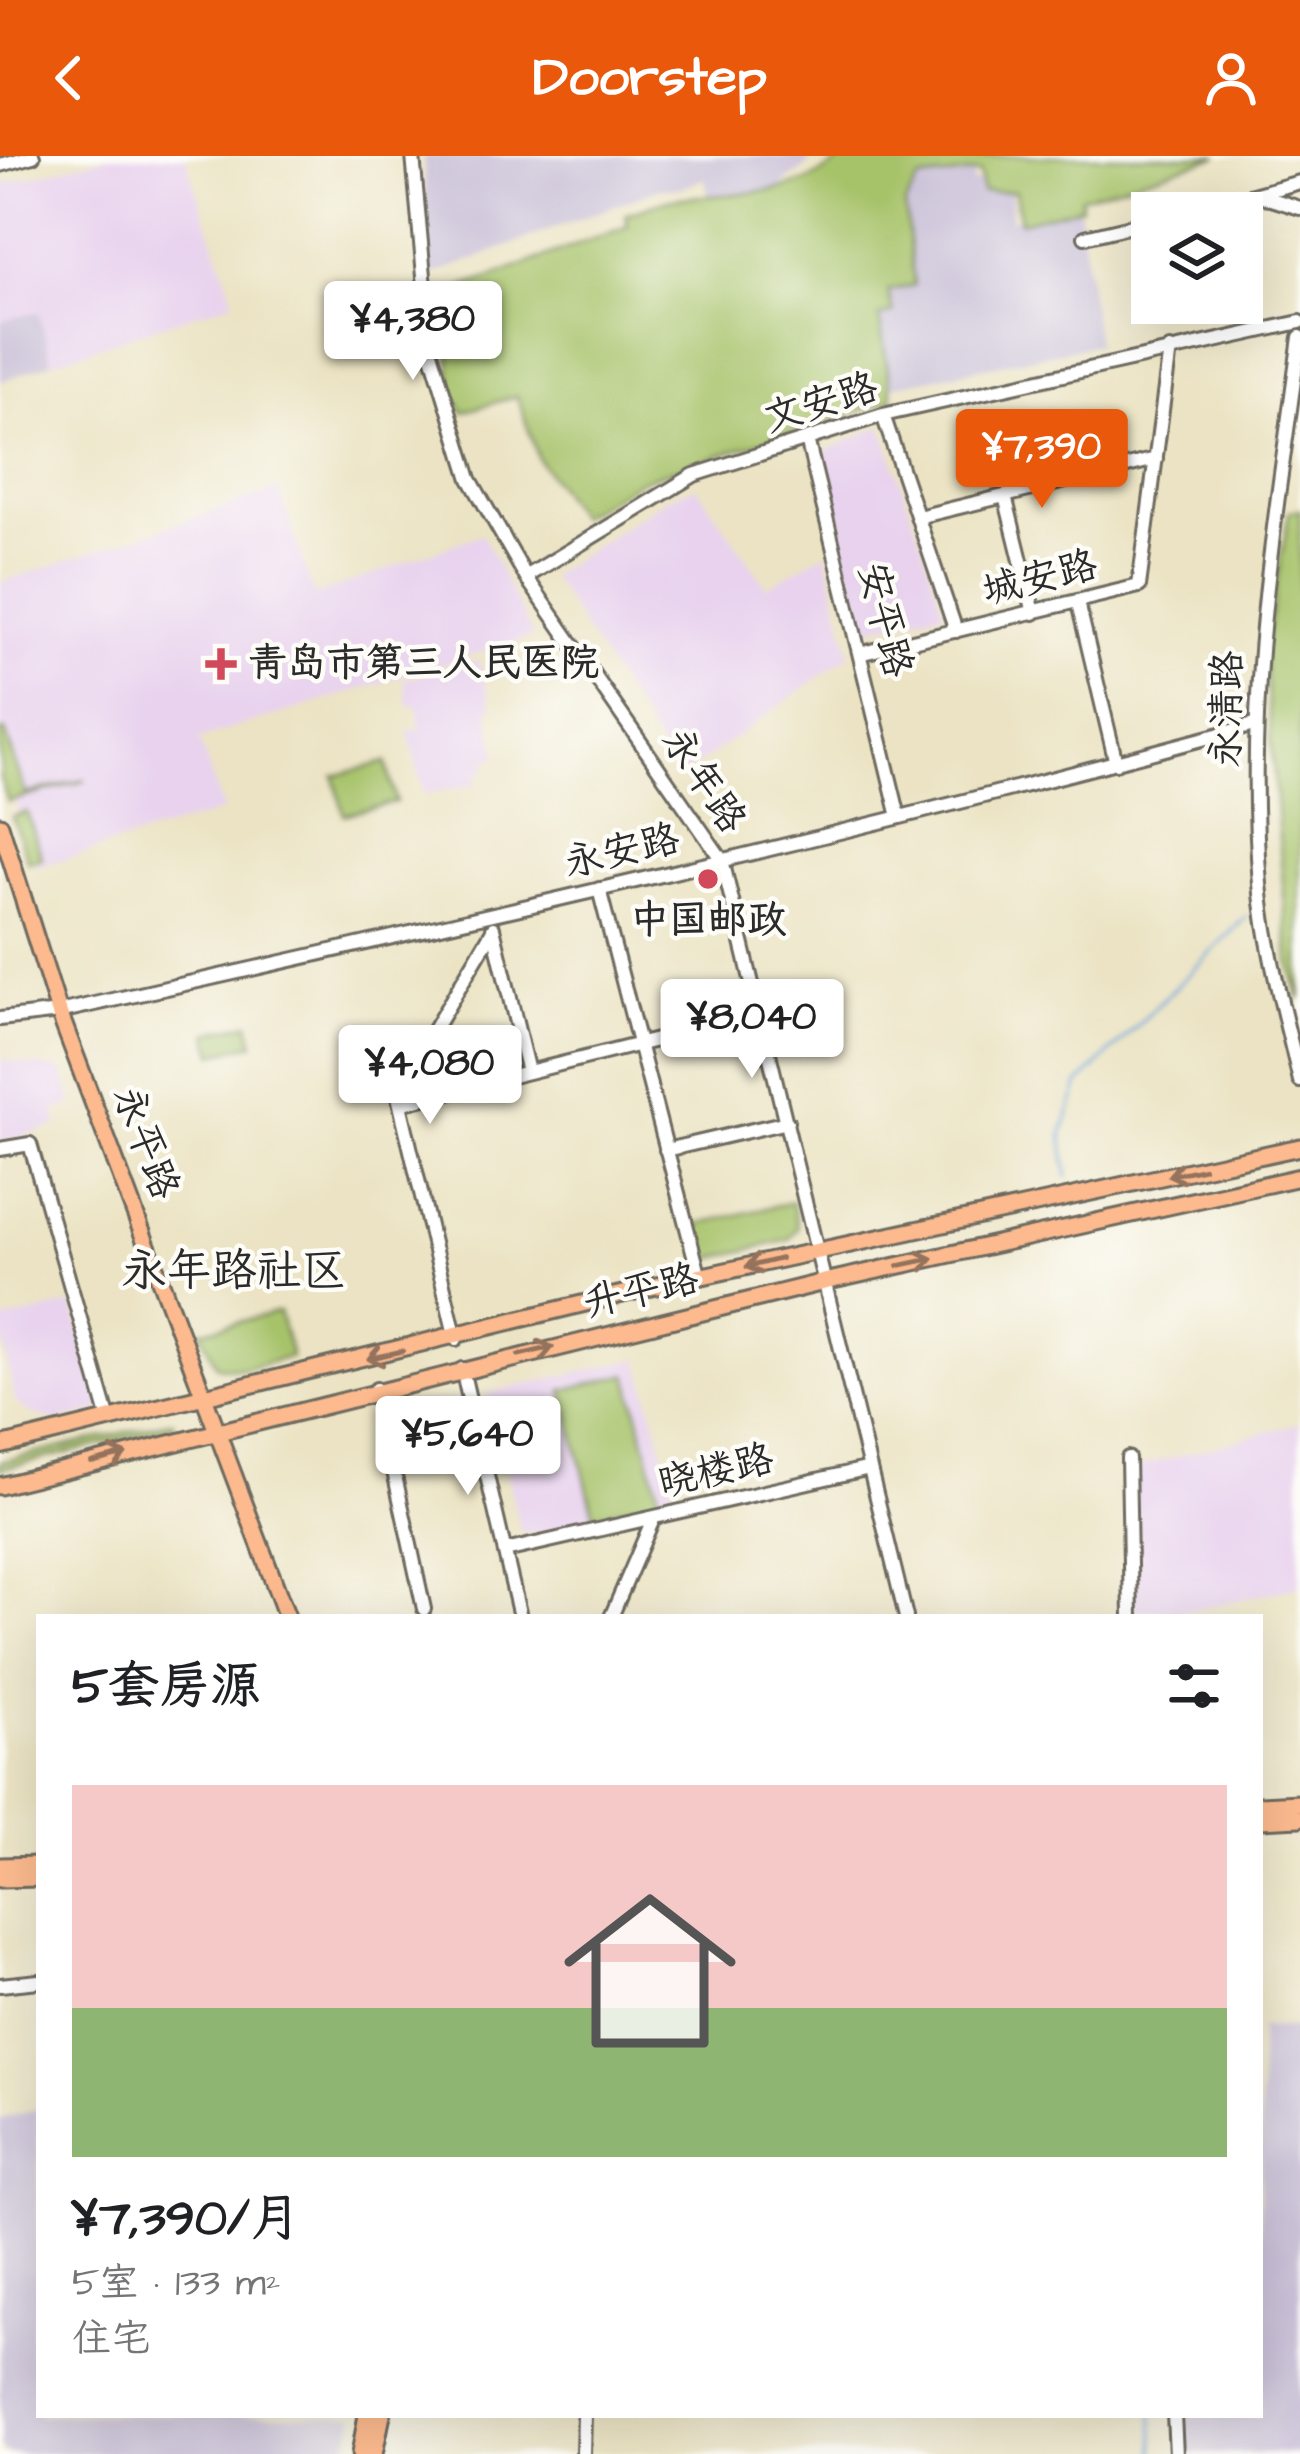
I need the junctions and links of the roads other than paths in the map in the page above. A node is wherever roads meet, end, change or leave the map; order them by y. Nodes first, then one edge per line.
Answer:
1 (32, 156) edge
2 (413, 156) edge
3 (0, 165) edge
4 (1300, 182) edge
5 (1263, 195) edge
6 (1263, 197) edge
7 (1300, 208) edge
8 (1131, 226) edge
9 (1085, 236) dead end
10 (1300, 322) edge
11 (1300, 337) edge
12 (1170, 349) junction
13 (884, 415) junction
14 (807, 439) junction
15 (1156, 459) junction
16 (1006, 496) junction
17 (918, 517) junction
18 (526, 577) junction
19 (1078, 603) junction
20 (1034, 613) junction
21 (956, 631) junction
22 (863, 653) junction
23 (1254, 724) junction
24 (1116, 763) junction
25 (899, 817) junction
26 (0, 825) edge
27 (722, 860) junction
28 (599, 889) junction
29 (490, 915) junction
30 (493, 930) junction
31 (59, 1012) junction
32 (761, 1014) junction
33 (0, 1019) edge
34 (639, 1045) junction
35 (528, 1072) junction
36 (1300, 1081) edge
37 (400, 1104) junction
38 (787, 1122) junction
39 (1300, 1147) edge
40 (0, 1149) edge
41 (667, 1150) junction
42 (1300, 1177) edge
43 (818, 1249) junction
44 (700, 1278) junction
45 (824, 1282) junction
46 (456, 1339) junction
47 (462, 1369) junction
48 (376, 1389) junction
49 (207, 1397) junction
50 (110, 1420) junction
51 (219, 1430) junction
52 (0, 1446) edge
53 (1128, 1458) dead end
54 (870, 1468) junction
55 (0, 1486) edge
56 (654, 1517) junction
57 (505, 1551) junction
58 (424, 1609) dead end
59 (286, 1614) edge
60 (519, 1614) edge
61 (612, 1614) edge
62 (905, 1614) edge
63 (1131, 1614) edge
64 (1300, 1803) edge
65 (1263, 1805) edge
66 (1300, 1818) edge
67 (1263, 1820) edge
68 (36, 1865) edge
69 (0, 1866) edge
70 (36, 1878) edge
71 (0, 1880) edge
72 (36, 1981) edge
73 (0, 1985) edge
74 (367, 2418) edge
75 (381, 2418) edge
76 (584, 2418) edge
77 (1174, 2418) edge
78 (360, 2454) edge
79 (374, 2454) edge
80 (584, 2454) edge
81 (1176, 2454) edge

1 - 3 street
2 - 18 street, 永年路
4 - 5 street
6 - 7 street
8 - 9 street
10 - 12 street, 文安路
11 - 23 street, 永清路
12 - 13 street, 文安路
12 - 15 street, 城安路
13 - 14 street, 文安路
13 - 17 street
14 - 18 street, 文安路
14 - 22 street, 安平路
15 - 16 street
15 - 19 street, 城安路
16 - 17 street
16 - 20 street
17 - 21 street
18 - 27 street, 永年路
19 - 20 street, 城安路
19 - 24 street
20 - 21 street, 城安路
21 - 22 street, 城安路
22 - 25 street, 安平路
23 - 24 street, 永安路
23 - 36 street, 永清路
24 - 25 street, 永安路
25 - 27 street, 永安路
26 - 31 main road, 永平路
27 - 28 street, 永安路
27 - 32 street, 永年路
28 - 29 street, 永安路
28 - 34 street
29 - 30 street
29 - 31 street, 永安路
30 - 35 street
30 - 37 street
31 - 33 street, 永安路
31 - 49 main road, 永平路
32 - 34 street
32 - 38 street, 永年路
34 - 35 street
34 - 41 street
35 - 37 street
37 - 46 street
38 - 41 street
38 - 43 street, 永年路
39 -> 43 main road, 升平路
40 - 50 street
41 - 44 street
45 -> 42 main road, 升平路
43 -> 44 main road, 升平路
43 - 45 street, 永年路
44 - 46 main road, 升平路
47 -> 45 main road, 升平路
45 - 54 street, 永年路
46 -> 49 main road, 升平路
47 - 48 main road, 升平路
47 - 57 street
48 - 51 main road, 升平路
48 - 58 street
49 - 50 main road, 升平路
49 - 51 main road, 永平路
50 - 52 main road, 升平路
55 -> 51 main road, 升平路
51 - 59 main road, 永平路
53 - 63 street
54 - 56 street, 晓楼路
54 - 62 street, 永年路
56 - 57 street, 晓楼路
56 - 61 street
57 - 60 street
64 - 65 main road
66 - 67 main road
68 - 69 main road
70 - 71 main road
72 - 73 street
74 - 78 main road
75 - 79 main road
76 - 80 street
77 - 81 street

